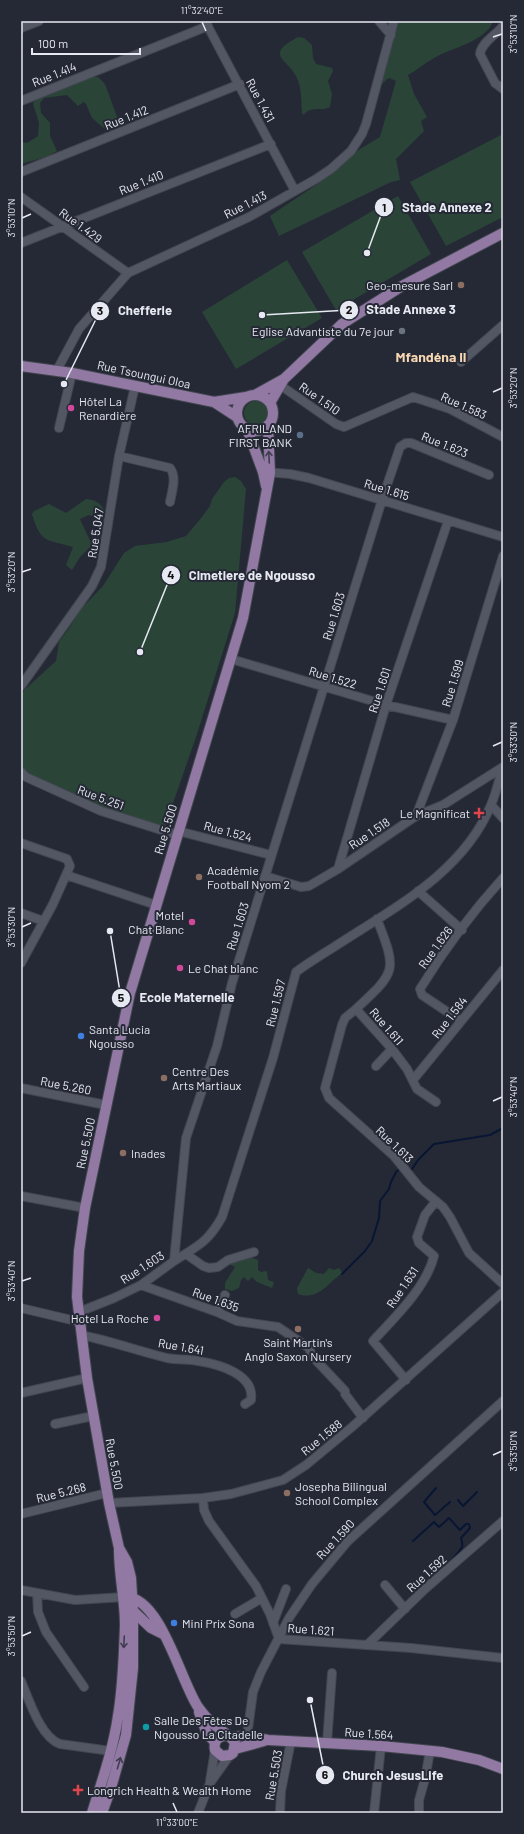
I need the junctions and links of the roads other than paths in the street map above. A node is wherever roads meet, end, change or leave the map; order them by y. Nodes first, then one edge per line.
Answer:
1 (39, 21) edge
2 (379, 21) edge
3 (394, 21) edge
4 (206, 24) edge
5 (503, 26) edge
6 (21, 28) edge
7 (391, 35) junction
8 (240, 84) junction
9 (503, 89) edge
10 (21, 101) edge
11 (271, 144) junction
12 (21, 172) edge
13 (295, 191) junction
14 (21, 196) edge
15 (63, 226) junction
16 (503, 233) edge
17 (21, 243) edge
18 (128, 273) junction
19 (503, 325) edge
20 (461, 362) dead end
21 (21, 369) edge
22 (57, 370) junction
23 (72, 373) junction
24 (282, 382) junction
25 (135, 386) junction
26 (250, 396) junction
27 (414, 397) joint
28 (214, 402) junction
29 (270, 403) junction
30 (237, 417) junction
31 (268, 425) junction
32 (59, 428) dead end
33 (247, 429) junction
34 (503, 437) edge
35 (119, 456) junction
36 (266, 472) junction
37 (489, 475) dead end
38 (382, 500) junction
39 (170, 502) dead end
40 (448, 521) junction
41 (503, 537) edge
42 (503, 556) edge
43 (231, 659) junction
44 (21, 686) edge
45 (324, 687) junction
46 (386, 705) junction
47 (453, 720) junction
48 (503, 767) edge
49 (21, 772) edge
50 (491, 805) junction
51 (416, 816) junction
52 (503, 818) edge
53 (178, 833) junction
54 (21, 843) edge
55 (271, 855) junction
56 (338, 869) junction
57 (66, 875) junction
58 (265, 876) junction
59 (503, 878) edge
60 (418, 891) junction
61 (156, 905) junction
62 (21, 913) edge
63 (377, 919) junction
64 (43, 922) junction
65 (462, 930) junction
66 (21, 963) edge
67 (503, 970) edge
68 (356, 1009) junction
69 (461, 1021) junction
70 (392, 1048) junction
71 (376, 1066) dead end
72 (413, 1080) junction
73 (21, 1088) edge
74 (436, 1102) dead end
75 (106, 1105) junction
76 (21, 1196) edge
77 (436, 1201) junction
78 (85, 1208) junction
79 (254, 1252) dead end
80 (186, 1254) junction
81 (174, 1260) junction
82 (503, 1284) edge
83 (141, 1285) junction
84 (503, 1292) edge
85 (224, 1295) dead end
86 (21, 1308) edge
87 (217, 1312) junction
88 (79, 1317) junction
89 (81, 1335) junction
90 (87, 1378) junction
91 (406, 1380) junction
92 (21, 1393) edge
93 (503, 1401) edge
94 (245, 1404) dead end
95 (93, 1416) junction
96 (363, 1418) junction
97 (55, 1424) dead end
98 (108, 1498) junction
99 (203, 1498) junction
100 (21, 1514) edge
101 (503, 1521) edge
102 (119, 1548) junction
103 (131, 1578) junction
104 (385, 1585) dead end
105 (286, 1589) dead end
106 (21, 1590) edge
107 (37, 1593) junction
108 (128, 1597) junction
109 (262, 1598) junction
110 (148, 1607) junction
111 (405, 1609) junction
112 (129, 1610) junction
113 (235, 1614) dead end
114 (274, 1623) junction
115 (151, 1628) junction
116 (163, 1634) junction
117 (279, 1639) junction
118 (133, 1644) junction
119 (366, 1645) junction
120 (503, 1658) edge
121 (332, 1673) dead end
122 (21, 1681) edge
123 (84, 1687) dead end
124 (121, 1694) junction
125 (131, 1697) junction
126 (197, 1706) junction
127 (246, 1736) junction
128 (230, 1737) junction
129 (268, 1740) junction
130 (291, 1741) junction
131 (327, 1743) junction
132 (215, 1746) junction
133 (381, 1746) junction
134 (111, 1751) junction
135 (430, 1751) junction
136 (232, 1752) junction
137 (503, 1770) edge
138 (210, 1783) junction
139 (92, 1813) edge
140 (102, 1813) edge
141 (198, 1813) edge
142 (280, 1813) edge
143 (374, 1813) edge
144 (419, 1813) edge

1 - 6 street
2 - 7 street
3 - 7 street, Rue 1.413
4 - 8 street, Rue 1.431
4 - 10 street, Rue 1.414
5 - 9 street
7 - 13 street, Rue 1.413
8 - 11 street, Rue 1.431
8 - 12 street, Rue 1.412
11 - 13 street, Rue 1.431
11 - 15 street, Rue 1.410
13 - 18 street, Rue 1.413
14 - 15 street, Rue 1.429
15 - 17 street, Rue 1.410
15 - 18 street, Rue 1.429
16 - 24 main road
18 - 22 street, Rue 1.413
19 - 20 street
21 - 22 main road, Rue Tsoungui Oloa
22 - 23 main road, Rue Tsoungui Oloa
23 - 25 main road, Rue Tsoungui Oloa
23 - 32 street
24 - 26 main road
24 - 27 street, Rue 1.510
24 - 29 main road
25 - 28 main road, Rue Tsoungui Oloa
25 - 35 street, Rue 5.047
26 - 28 main road
26 - 29 main road
26 - 30 main road
27 - 34 street, Rue 1.583
28 - 30 main road
29 - 31 main road
30 - 33 main road
31 - 33 main road
36 -> 31 main road
33 - 36 main road
35 - 39 street
35 - 44 street, Rue 5.047
36 - 38 street, Rue 1.615
36 - 43 main road, Rue 5.500
37 - 38 street, Rue 1.623
38 - 40 street, Rue 1.615
38 - 45 street, Rue 1.603
40 - 41 street, Rue 1.615
40 - 46 street, Rue 1.601
42 - 47 street, Rue 1.599
43 - 45 street, Rue 1.522
43 - 53 main road, Rue 5.500
45 - 46 street, Rue 1.522
45 - 55 street, Rue 1.603
46 - 47 street, Rue 1.522
46 - 56 street, Rue 1.601
47 - 51 street, Rue 1.599
48 - 50 street, Rue 1.597
48 - 51 street, Rue 1.518
49 - 53 street, Rue 5.251
50 - 52 street
50 - 60 street, Rue 1.597
51 - 56 street, Rue 1.518
53 - 55 street, Rue 1.524
53 - 61 main road, Rue 5.500
54 - 57 street
55 - 58 street, Rue 1.603
56 - 58 street, Rue 1.518
57 - 61 street
57 - 64 street
58 - 81 street, Rue 1.603
59 - 65 street, Rue 1.626
60 - 63 street, Rue 1.597
60 - 65 street
61 - 75 main road, Rue 5.500
62 - 64 street
63 - 68 street, Rue 1.611
63 - 80 street, Rue 1.597
64 - 66 street
65 - 69 street, Rue 1.626
67 - 69 street, Rue 1.584
68 - 70 street, Rue 1.611
68 - 77 street, Rue 1.613
69 - 72 street, Rue 1.584
70 - 71 street
70 - 72 street, Rue 1.611
72 - 74 street, Rue 1.611
73 - 75 street, Rue 5.260
75 - 78 main road, Rue 5.500
76 - 78 street
77 - 82 street, Rue 1.613
77 - 91 street, Rue 1.631
78 - 88 main road, Rue 5.500
79 - 80 street
80 - 81 street, Rue 1.597
81 - 83 street, Rue 1.603
83 - 87 street, Rue 1.635
83 - 88 street, Rue 1.603
84 - 91 street, Rue 1.588
85 - 87 street
86 - 88 street
87 - 96 street, Rue 1.635
88 - 89 main road, Rue 5.500
89 - 90 main road, Rue 5.500
89 - 94 street, Rue 1.641
90 - 92 street
90 - 95 main road, Rue 5.500
91 - 96 street, Rue 1.588
93 - 117 street, Rue 1.590
95 - 97 street
95 - 98 main road, Rue 5.500
96 - 99 street, Rue 1.588
98 - 99 street, Rue 1.588
98 - 100 street, Rue 5.268
98 - 102 main road, Rue 5.500
99 - 109 street, Rue 1.621
101 - 111 street, Rue 1.592
102 - 103 main road, Rue 5.500
102 - 108 main road
103 - 108 main road, Rue 5.500
103 - 110 main road
104 - 111 street
105 - 114 street
106 - 107 street
107 - 108 street
107 - 123 street
108 - 110 main road
108 - 112 main road, Rue 5.500
109 - 113 street
109 - 114 street, Rue 1.621
110 - 116 main road
111 - 119 street, Rue 1.592
112 - 115 main road
112 - 118 main road, Rue 5.500
112 -> 124 main road
114 - 117 street, Rue 1.621
115 - 116 main road
115 - 118 main road
116 - 126 main road
117 - 119 street, Rue 1.621
117 - 127 street, Rue 1.590
118 - 125 main road, Rue 5.500
119 - 120 street, Rue 1.621
121 - 131 street
122 - 134 street
124 - 125 main road
124 - 134 main road
140 -> 125 main road, Rue 5.500
126 - 128 main road
126 - 132 main road
127 - 128 main road, Rue 1.564
127 - 129 main road, Rue 1.564
128 - 132 main road
128 - 136 main road
129 - 130 main road, Rue 1.564
129 - 136 main road
130 - 131 main road, Rue 1.564
130 - 142 street, Rue 5.503
131 - 133 main road, Rue 1.564
132 - 136 main road
132 - 138 street
133 - 135 main road, Rue 1.564
133 - 143 street
134 - 139 main road
135 - 137 main road, Rue 1.564
135 - 144 street
136 - 138 street
138 - 141 street

